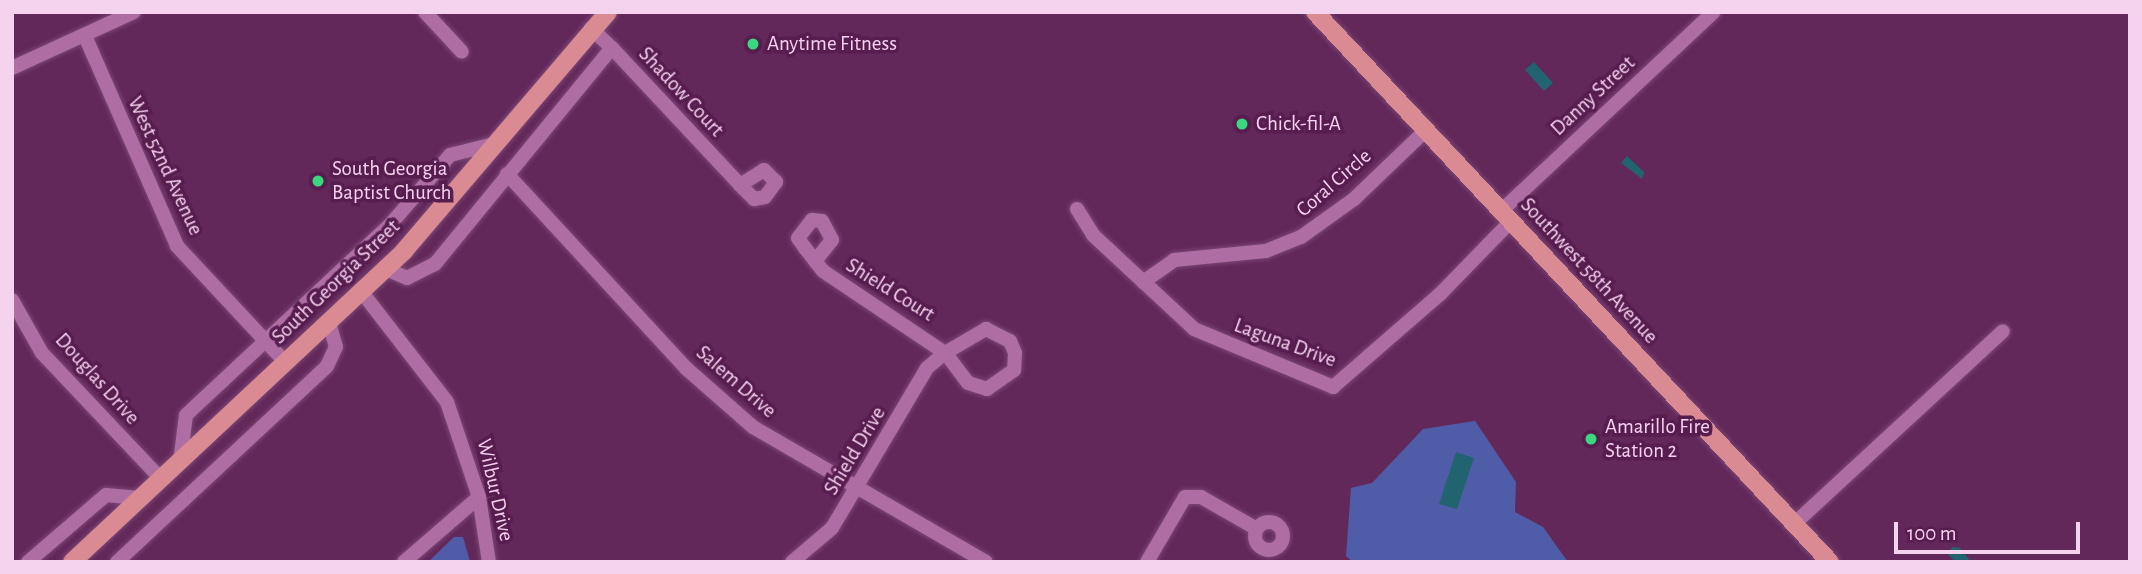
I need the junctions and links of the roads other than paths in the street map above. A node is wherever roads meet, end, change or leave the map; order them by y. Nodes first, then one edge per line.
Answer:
1 (134, 12) edge
2 (425, 12) edge
3 (608, 12) edge
4 (1315, 12) edge
5 (1714, 12) edge
6 (592, 28) junction
7 (85, 36) junction
8 (612, 48) junction
9 (462, 52) dead end
10 (12, 68) edge
11 (1426, 130) junction
12 (494, 144) junction
13 (506, 174) junction
14 (740, 185) dead end
15 (1077, 209) dead end
16 (1506, 216) junction
17 (815, 261) dead end
18 (386, 269) junction
19 (1143, 282) junction
20 (361, 291) junction
21 (12, 300) edge
22 (329, 322) junction
23 (2003, 331) dead end
24 (266, 342) junction
25 (945, 353) junction
26 (285, 362) junction
27 (180, 462) junction
28 (161, 479) junction
29 (856, 491) junction
30 (480, 497) junction
31 (140, 498) junction
32 (1794, 524) junction
33 (1257, 529) dead end
34 (28, 562) edge
35 (72, 562) edge
36 (117, 562) edge
37 (404, 562) edge
38 (489, 562) edge
39 (792, 562) edge
40 (986, 562) edge
41 (1147, 562) edge
42 (1830, 562) edge

1 - 7 street
2 - 9 street
3 - 6 main road, South Georgia Street
4 - 11 main road, Southwest 58th Avenue
5 - 16 street, Danny Street
6 - 8 street, Shadow Court
6 - 12 main road, South Georgia Street
7 - 10 street
7 - 24 street, West 52nd Avenue
8 - 13 street
8 - 14 street, Shadow Court
11 - 16 main road, Southwest 58th Avenue
11 - 19 street, Coral Circle
12 - 18 main road, South Georgia Street
12 - 24 street
13 - 18 street
13 - 29 street, Salem Drive
15 - 19 street, Laguna Drive
16 - 19 street, Laguna Drive
16 - 32 main road, Southwest 58th Avenue
17 - 25 street, Shield Court
18 - 20 main road, South Georgia Street
20 - 22 main road, South Georgia Street
20 - 30 street, Wilbur Drive
21 - 28 street, Douglas Drive
22 - 26 main road, South Georgia Street
22 - 36 street
23 - 32 street
24 - 26 street, West 52nd Avenue
24 - 27 street
25 - 25 street, Shield Court
25 - 29 street, Shield Drive
26 - 27 main road, South Georgia Street
27 - 28 main road, South Georgia Street
28 - 31 main road, South Georgia Street
29 - 39 street, Shield Drive
29 - 40 street, Salem Drive
30 - 37 street
30 - 38 street, Wilbur Drive
31 - 34 street
31 - 35 main road, South Georgia Street
32 - 42 main road, Southwest 58th Avenue
33 - 41 street

